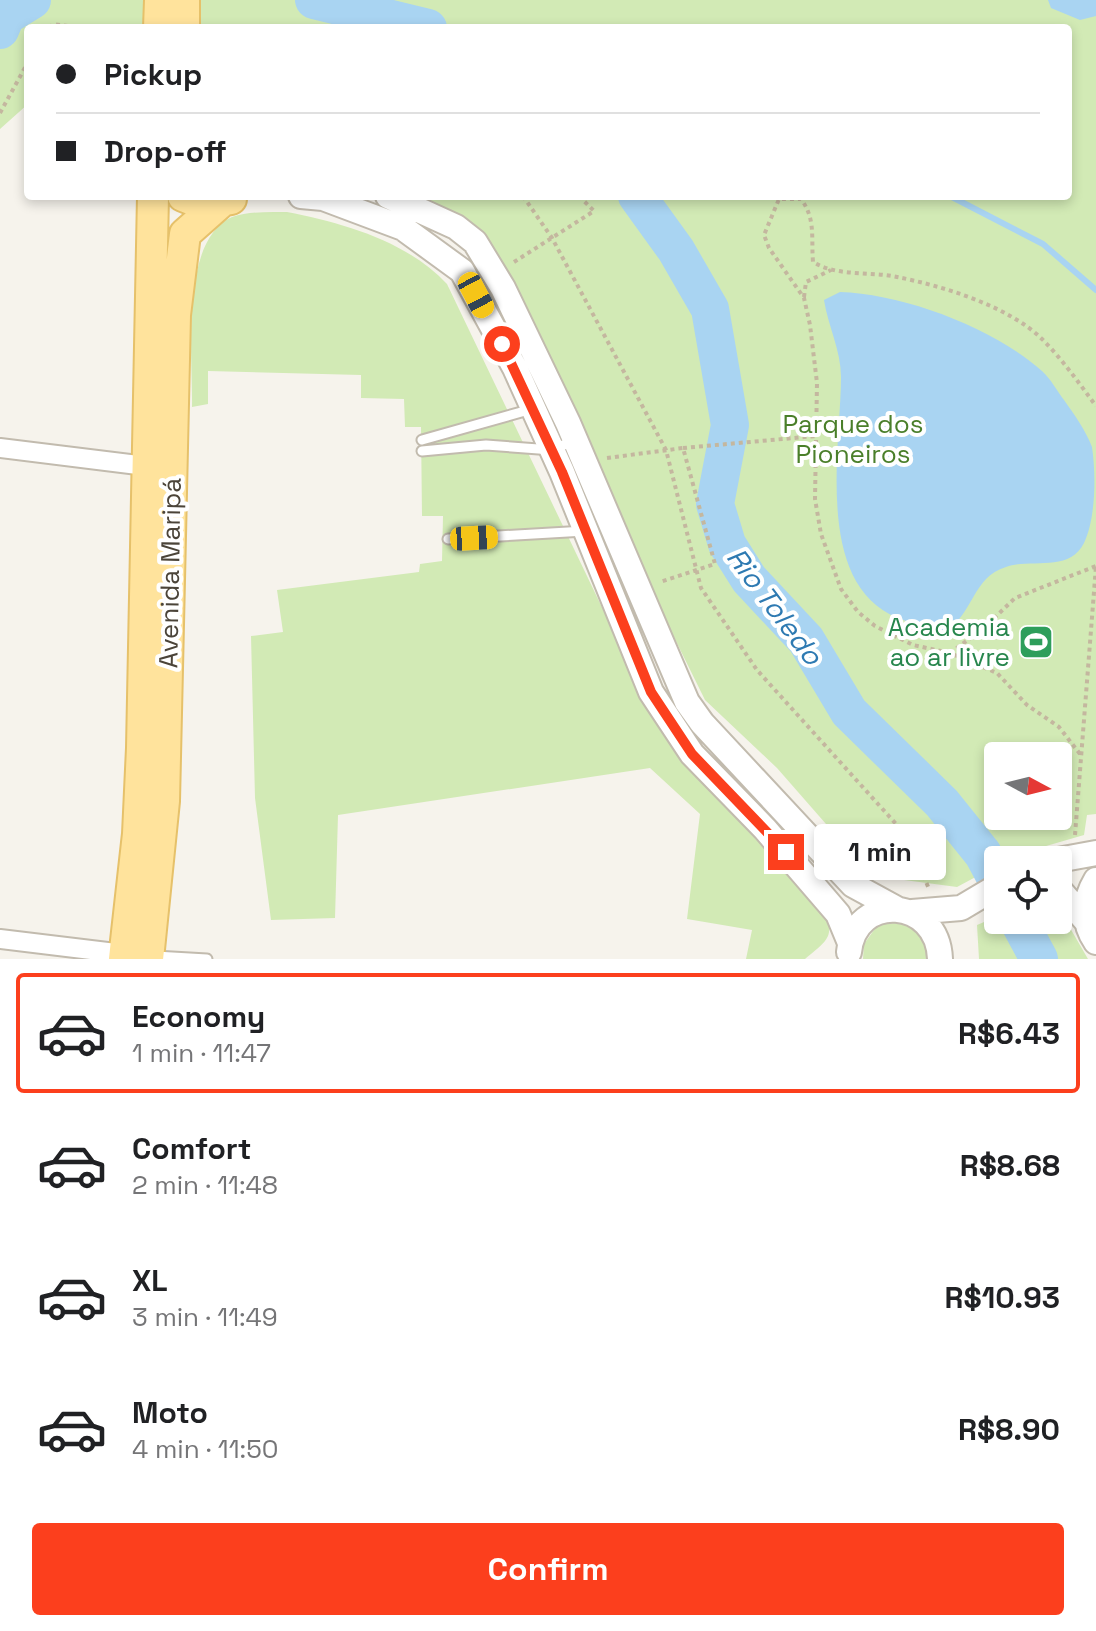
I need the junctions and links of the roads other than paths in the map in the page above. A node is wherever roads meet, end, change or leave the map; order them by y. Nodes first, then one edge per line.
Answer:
1 (153, 200) edge
2 (193, 200) edge
3 (228, 200) edge
4 (328, 200) edge
5 (397, 200) edge
6 (559, 402) junction
7 (531, 410) junction
8 (0, 448) edge
9 (552, 450) junction
10 (580, 451) junction
11 (146, 466) junction
12 (585, 531) junction
13 (448, 539) dead end
14 (1096, 880) edge
15 (984, 895) edge
16 (1072, 907) edge
17 (961, 908) junction
18 (905, 911) junction
19 (1091, 932) edge
20 (0, 939) edge
21 (940, 953) edge
22 (847, 954) edge
23 (136, 957) edge
24 (207, 959) edge

1 - 11 main road, Avenida Maripá
2 - 3 main road
3 - 23 main road, Avenida Maripá
4 - 7 street
5 - 6 street
6 - 7 lane
6 - 10 street
7 - 9 street
7 - 9 lane
8 - 11 street
9 - 10 lane
9 - 12 street
10 - 18 street
11 - 23 main road, Avenida Maripá
12 - 13 lane
12 - 22 street
14 - 19 street
15 - 17 street
16 - 19 street
17 - 18 street
17 - 21 street
18 - 21 street
18 - 22 street
20 - 23 street
23 - 24 lane

